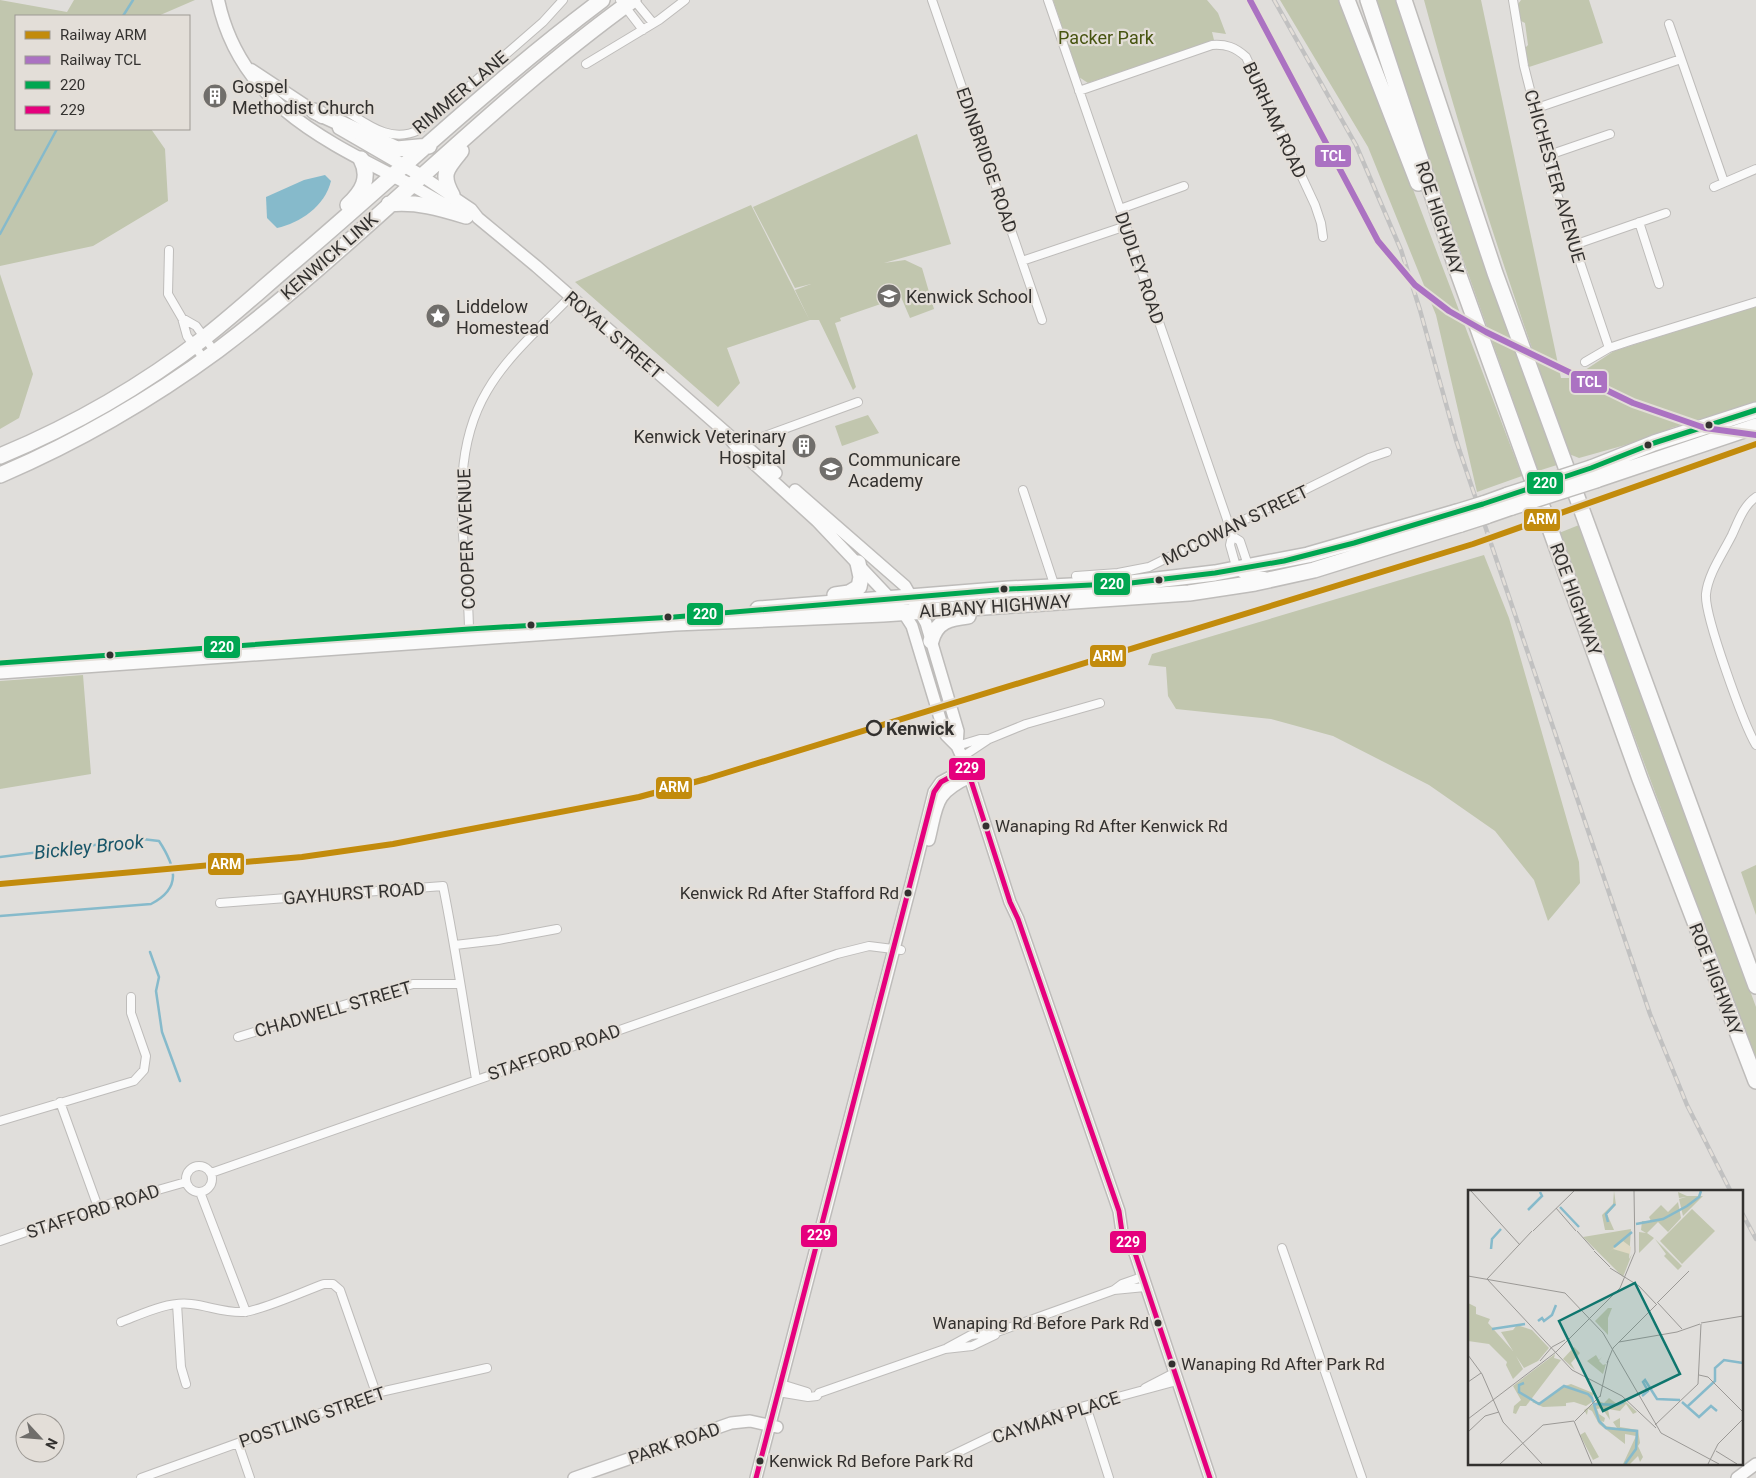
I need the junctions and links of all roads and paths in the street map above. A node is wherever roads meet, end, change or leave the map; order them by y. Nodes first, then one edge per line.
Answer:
1 (218, 0) edge
2 (563, 0) edge
3 (602, 0) edge
4 (685, 0) edge
5 (932, 0) edge
6 (1048, 0) edge
7 (1347, 0) edge
8 (1368, 0) edge
9 (1404, 0) edge
10 (1416, 0) edge
11 (1513, 0) edge
12 (628, 2) edge
13 (653, 24) junction
14 (1669, 24) dead end
15 (643, 30) junction
16 (1681, 59) junction
17 (586, 64) dead end
18 (247, 67) junction
19 (1433, 87) junction
20 (1079, 91) junction
21 (504, 102) junction
22 (343, 109) dead end
23 (1534, 109) junction
24 (314, 111) junction
25 (1610, 134) dead end
26 (429, 146) junction
27 (1546, 156) junction
28 (361, 159) junction
29 (1756, 170) edge
30 (400, 171) junction
31 (417, 180) junction
32 (1724, 182) junction
33 (1184, 186) dead end
34 (1714, 188) dead end
35 (452, 195) junction
36 (389, 204) junction
37 (1120, 209) junction
38 (1666, 212) dead end
39 (472, 217) junction
40 (1639, 222) junction
41 (1126, 226) junction
42 (1323, 237) dead end
43 (1574, 245) junction
44 (169, 250) dead end
45 (295, 260) junction
46 (1022, 261) junction
47 (1456, 267) junction
48 (1659, 284) dead end
49 (570, 297) junction
50 (1756, 302) edge
51 (182, 318) junction
52 (1042, 320) dead end
53 (199, 341) junction
54 (1609, 348) junction
55 (209, 355) junction
56 (1584, 362) dead end
57 (858, 402) dead end
58 (1756, 410) edge
59 (1756, 426) edge
60 (726, 434) junction
61 (743, 444) junction
62 (1387, 452) dead end
63 (2, 455) edge
64 (1594, 474) junction
65 (0, 475) edge
66 (1023, 490) dead end
67 (1756, 497) edge
68 (1459, 518) junction
69 (1231, 532) junction
70 (858, 563) junction
71 (1244, 571) junction
72 (1076, 576) dead end
73 (1281, 578) junction
74 (1055, 587) junction
75 (1223, 589) junction
76 (911, 597) junction
77 (892, 598) junction
78 (1004, 605) junction
79 (770, 608) junction
80 (920, 611) junction
81 (903, 612) junction
82 (469, 633) junction
83 (931, 641) junction
84 (0, 663) edge
85 (938, 666) junction
86 (0, 671) edge
87 (928, 684) junction
88 (945, 689) junction
89 (1100, 704) dead end
90 (989, 739) junction
91 (1756, 745) edge
92 (957, 746) junction
93 (962, 757) junction
94 (969, 773) junction
95 (220, 902) dead end
96 (557, 929) dead end
97 (455, 945) junction
98 (897, 950) junction
99 (459, 984) junction
100 (1756, 986) edge
101 (131, 997) dead end
102 (238, 1037) dead end
103 (476, 1079) junction
104 (1756, 1081) edge
105 (60, 1102) junction
106 (0, 1121) edge
107 (211, 1173) junction
108 (186, 1182) junction
109 (200, 1192) junction
110 (98, 1207) junction
111 (0, 1241) edge
112 (1282, 1248) dead end
113 (1143, 1282) junction
114 (177, 1304) junction
115 (246, 1312) junction
116 (121, 1322) dead end
117 (486, 1368) dead end
118 (1176, 1377) junction
119 (186, 1384) dead end
120 (783, 1389) junction
121 (376, 1393) junction
122 (1086, 1406) junction
123 (773, 1426) junction
124 (238, 1443) junction
125 (942, 1460) dead end
126 (1756, 1464) edge
127 (141, 1478) edge
128 (250, 1478) edge
129 (574, 1478) edge
130 (756, 1478) edge
131 (763, 1478) edge
132 (1109, 1478) edge
133 (1210, 1478) edge
134 (1362, 1478) edge
135 (1737, 1478) edge

1 - 18 main road, ROYAL STREET
2 - 22 street, RIMMER LANE
3 - 26 highway, KENWICK LINK
4 - 13 street
5 - 46 street, EDINBRIDGE ROAD
6 - 20 street, DUDLEY ROAD
7 - 47 highway
8 - 47 highway, ROE HIGHWAY
9 - 19 highway, ROE HIGHWAY
10 - 19 highway
11 - 23 street, CHICHESTER AVENUE
12 - 13 street
12 - 15 street
12 - 21 highway, KENWICK LINK
13 - 15 street
14 - 16 street
15 - 17 street
16 - 23 street
16 - 32 street
18 - 24 main road, ROYAL STREET
18 - 28 main road, ROYAL STREET
19 - 100 highway, ROE HIGHWAY
20 - 37 street, DUDLEY ROAD
20 - 42 street, BURHAM ROAD
21 - 31 highway, KENWICK LINK
21 - 35 highway
23 - 27 street, CHICHESTER AVENUE
24 - 26 highway
24 - 30 main road, ROYAL STREET
25 - 27 street
26 - 30 highway, KENWICK LINK
27 - 43 street, CHICHESTER AVENUE
28 - 30 main road, ROYAL STREET
28 - 45 highway
29 - 32 street
30 - 31 main road, ROYAL STREET
30 - 45 highway, KENWICK LINK
31 - 35 main road, ROYAL STREET
31 - 36 highway, KENWICK LINK
31 - 39 main road, ROYAL STREET
32 - 34 street
33 - 37 street
35 - 39 main road, ROYAL STREET
36 - 39 highway
36 - 55 highway, KENWICK LINK
37 - 41 street, DUDLEY ROAD
38 - 40 street
39 - 49 main road, ROYAL STREET
40 - 43 street
40 - 48 street
41 - 46 street
41 - 69 street, DUDLEY ROAD
43 - 54 street, CHICHESTER AVENUE
44 - 51 street
45 - 53 highway, KENWICK LINK
46 - 52 street, EDINBRIDGE ROAD
47 - 104 highway, ROE HIGHWAY
49 - 60 main road, ROYAL STREET
49 - 82 street, COOPER AVENUE
50 - 54 street
51 - 53 street
51 - 53 street
53 - 55 street
53 - 55 street
53 - 63 highway, KENWICK LINK
54 - 56 street
55 - 65 highway, KENWICK LINK
57 - 61 street
58 - 64 highway, ALBANY HIGHWAY
59 - 64 highway, ALBANY HIGHWAY
60 - 61 main road, ROYAL STREET
60 - 70 main road, ROYAL STREET
61 - 76 main road, ROYAL STREET
62 - 69 street, MCCOWAN STREET
64 - 68 highway, ALBANY HIGHWAY, bridge
66 - 74 street
67 - 91 street
68 - 71 highway, ALBANY HIGHWAY
68 - 73 highway, ALBANY HIGHWAY
69 - 71 street, DUDLEY ROAD
69 - 71 street, DUDLEY ROAD
69 - 72 street, MCCOWAN STREET
70 - 77 main road, ROYAL STREET
70 - 79 highway
71 - 73 street
71 - 74 highway, ALBANY HIGHWAY
71 - 75 street
73 - 75 highway, ALBANY HIGHWAY
74 - 76 highway, ALBANY HIGHWAY
75 - 78 highway, ALBANY HIGHWAY
76 - 77 highway, ALBANY HIGHWAY
76 - 80 main road, ROYAL STREET
77 - 79 highway, ALBANY HIGHWAY
77 - 81 main road, ROYAL STREET
78 - 80 highway, ALBANY HIGHWAY
78 - 83 highway
79 - 82 highway, ALBANY HIGHWAY
80 - 81 highway, ALBANY HIGHWAY
80 - 83 main road, ROYAL STREET
81 - 82 highway, ALBANY HIGHWAY
81 - 87 main road, ROYAL STREET
82 - 84 highway, ALBANY HIGHWAY
82 - 86 highway, ALBANY HIGHWAY
83 - 85 main road, ROYAL STREET
85 - 87 main road
85 - 88 main road, ROYAL STREET
87 - 88 main road
87 - 92 main road, ROYAL STREET
88 - 92 main road, ROYAL STREET
89 - 90 street
90 - 92 street
90 - 93 street
92 - 93 main road
93 - 94 main road
94 - 98 main road
94 - 113 main road
95 - 97 street, GAYHURST ROAD
96 - 97 street
97 - 99 street, GAYHURST ROAD
98 - 103 street, STAFFORD ROAD
98 - 120 main road
99 - 102 street, CHADWELL STREET
99 - 103 street, GAYHURST ROAD
101 - 105 street
103 - 107 street, STAFFORD ROAD
105 - 106 street
105 - 110 street
107 - 108 street, STAFFORD ROAD
107 - 109 street
108 - 109 street
108 - 110 street, STAFFORD ROAD
109 - 115 street
110 - 111 street, STAFFORD ROAD
112 - 134 street
113 - 118 main road
113 - 120 street
114 - 115 street
114 - 116 street
114 - 119 street
115 - 121 street
117 - 121 street, POSTLING STREET
118 - 122 street, CAYMAN PLACE
118 - 133 main road
120 - 123 main road
121 - 124 street, POSTLING STREET
122 - 125 street, CAYMAN PLACE
122 - 132 street
123 - 129 main road, PARK ROAD
123 - 130 main road
123 - 131 main road
124 - 127 street, POSTLING STREET
124 - 128 street
126 - 135 main road

